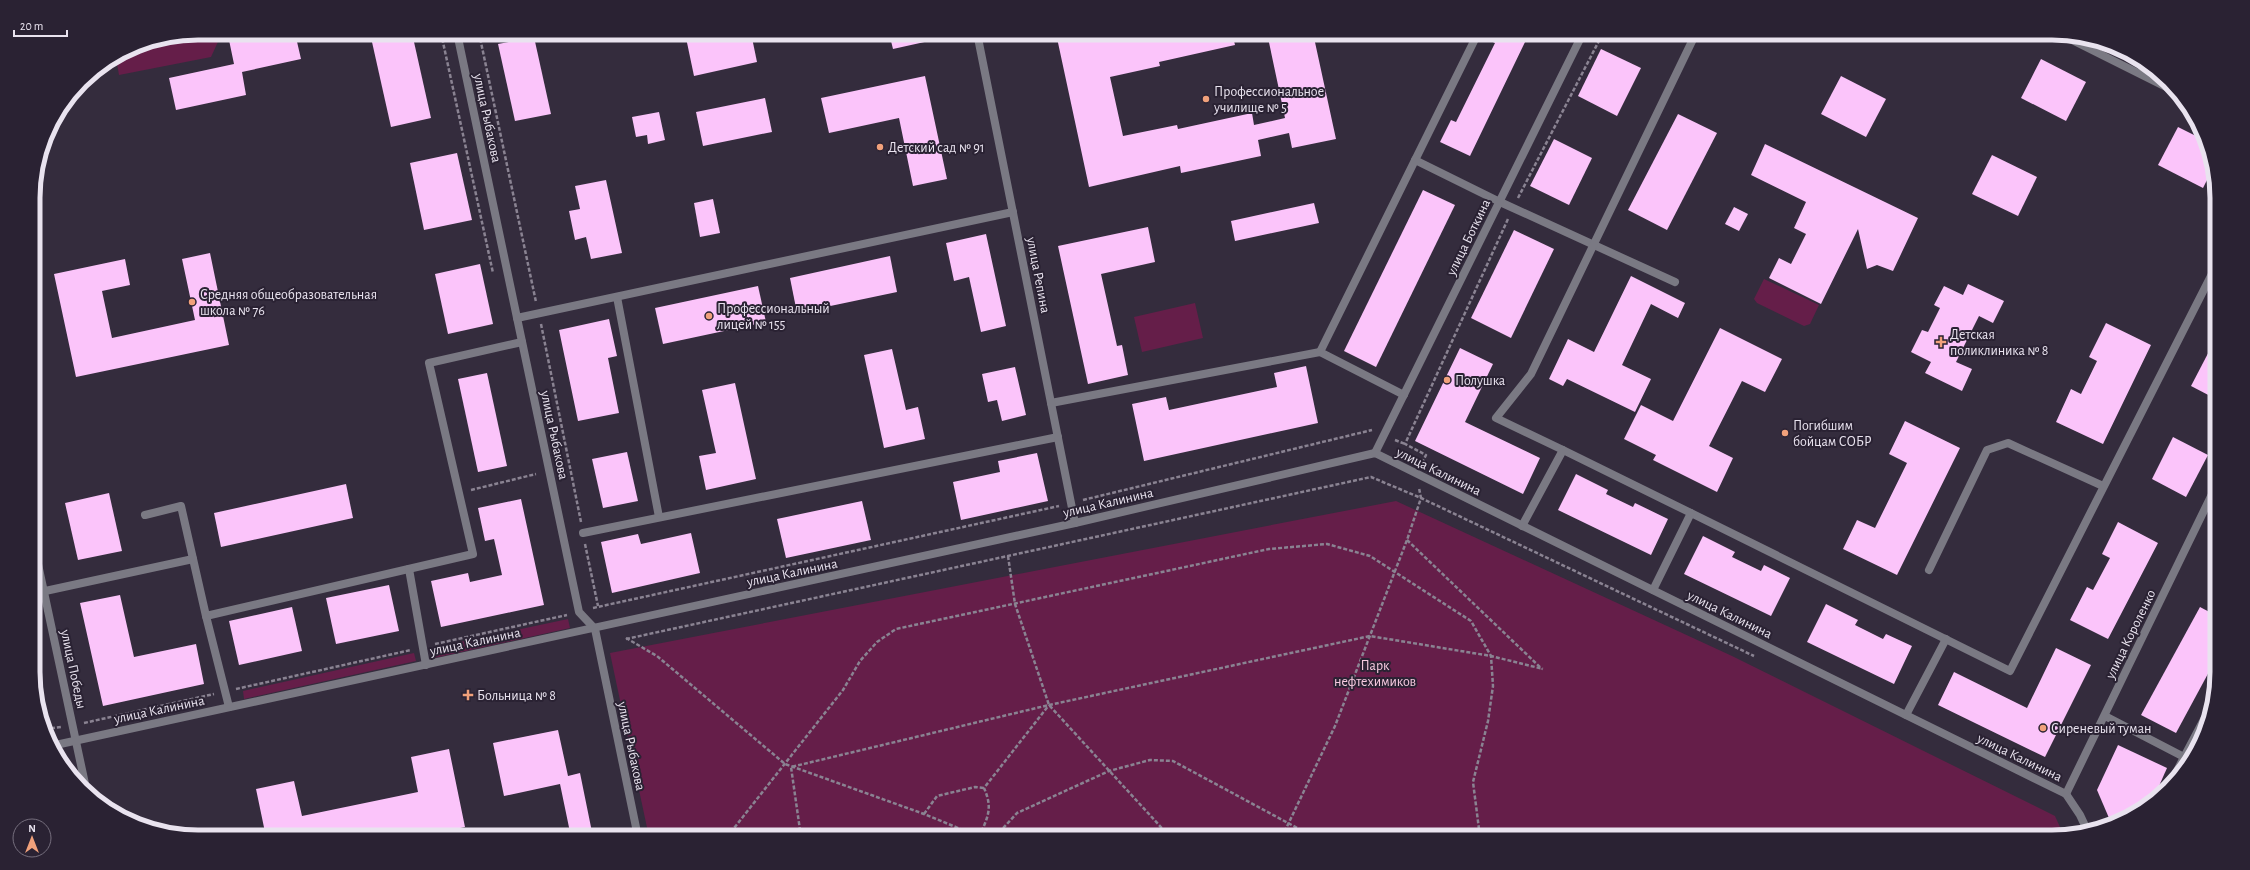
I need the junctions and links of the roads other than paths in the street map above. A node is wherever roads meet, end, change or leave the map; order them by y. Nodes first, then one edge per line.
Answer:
1 (458, 40) edge
2 (978, 40) edge
3 (1475, 40) edge
4 (1580, 40) edge
5 (1693, 40) edge
6 (2075, 41) edge
7 (2164, 86) edge
8 (1415, 160) junction
9 (1500, 202) junction
10 (1013, 212) junction
11 (1593, 245) junction
12 (2210, 278) edge
13 (1675, 282) dead end
14 (617, 297) junction
15 (517, 318) junction
16 (522, 342) junction
17 (1320, 352) junction
18 (1404, 394) junction
19 (1051, 403) junction
20 (1058, 437) junction
21 (1563, 450) junction
22 (1375, 453) junction
23 (2103, 486) junction
24 (2210, 498) edge
25 (1690, 513) junction
26 (145, 515) dead end
27 (659, 517) junction
28 (1075, 523) junction
29 (1522, 526) junction
30 (583, 533) dead end
31 (193, 558) junction
32 (409, 569) junction
33 (1929, 570) dead end
34 (1653, 590) junction
35 (40, 592) edge
36 (206, 616) junction
37 (595, 629) junction
38 (1946, 639) junction
39 (426, 665) junction
40 (229, 707) junction
41 (1906, 715) junction
42 (2105, 716) junction
43 (2202, 723) edge
44 (75, 740) junction
45 (57, 744) edge
46 (2184, 757) junction
47 (2182, 762) edge
48 (85, 783) edge
49 (2066, 794) junction
50 (2086, 826) edge
51 (637, 830) edge

1 - 15 street, улица Рыбакова
2 - 10 street, улица Репина
3 - 8 street
4 - 9 street, улица Боткина
5 - 11 street
6 - 7 street
8 - 9 street
8 - 17 street
9 - 11 street
9 - 18 street, улица Боткина
10 - 14 street
10 - 19 street, улица Репина
11 - 13 street
11 - 21 street
12 - 23 street
14 - 15 street
14 - 27 street
15 - 16 street, улица Рыбакова
16 - 32 street
16 - 37 street, улица Рыбакова
17 - 18 street
17 - 19 street
18 - 22 street, улица Боткина
19 - 20 street, улица Репина
20 - 27 street
20 - 28 street, улица Репина
21 - 25 street
21 - 29 street
22 - 28 street, улица Калинина
22 - 29 street, улица Калинина
23 - 33 street
23 - 38 street
24 - 42 street, улица Короленко
25 - 34 street
25 - 38 street
26 - 31 street
27 - 30 street
28 - 37 street, улица Калинина
29 - 34 street, улица Калинина
31 - 35 street
31 - 36 street
32 - 36 street
32 - 39 street
34 - 41 street, улица Калинина
35 - 44 street, улица Победы
36 - 40 street
37 - 39 street, улица Калинина
37 - 51 street, улица Рыбакова
38 - 41 street
39 - 40 street, улица Калинина
40 - 44 street, улица Калинина
41 - 49 street, улица Калинина
42 - 46 street
42 - 49 street, улица Короленко
43 - 46 street
44 - 45 street, улица Калинина
44 - 48 street, улица Победы
46 - 47 street
49 - 50 street, улица Калинина

